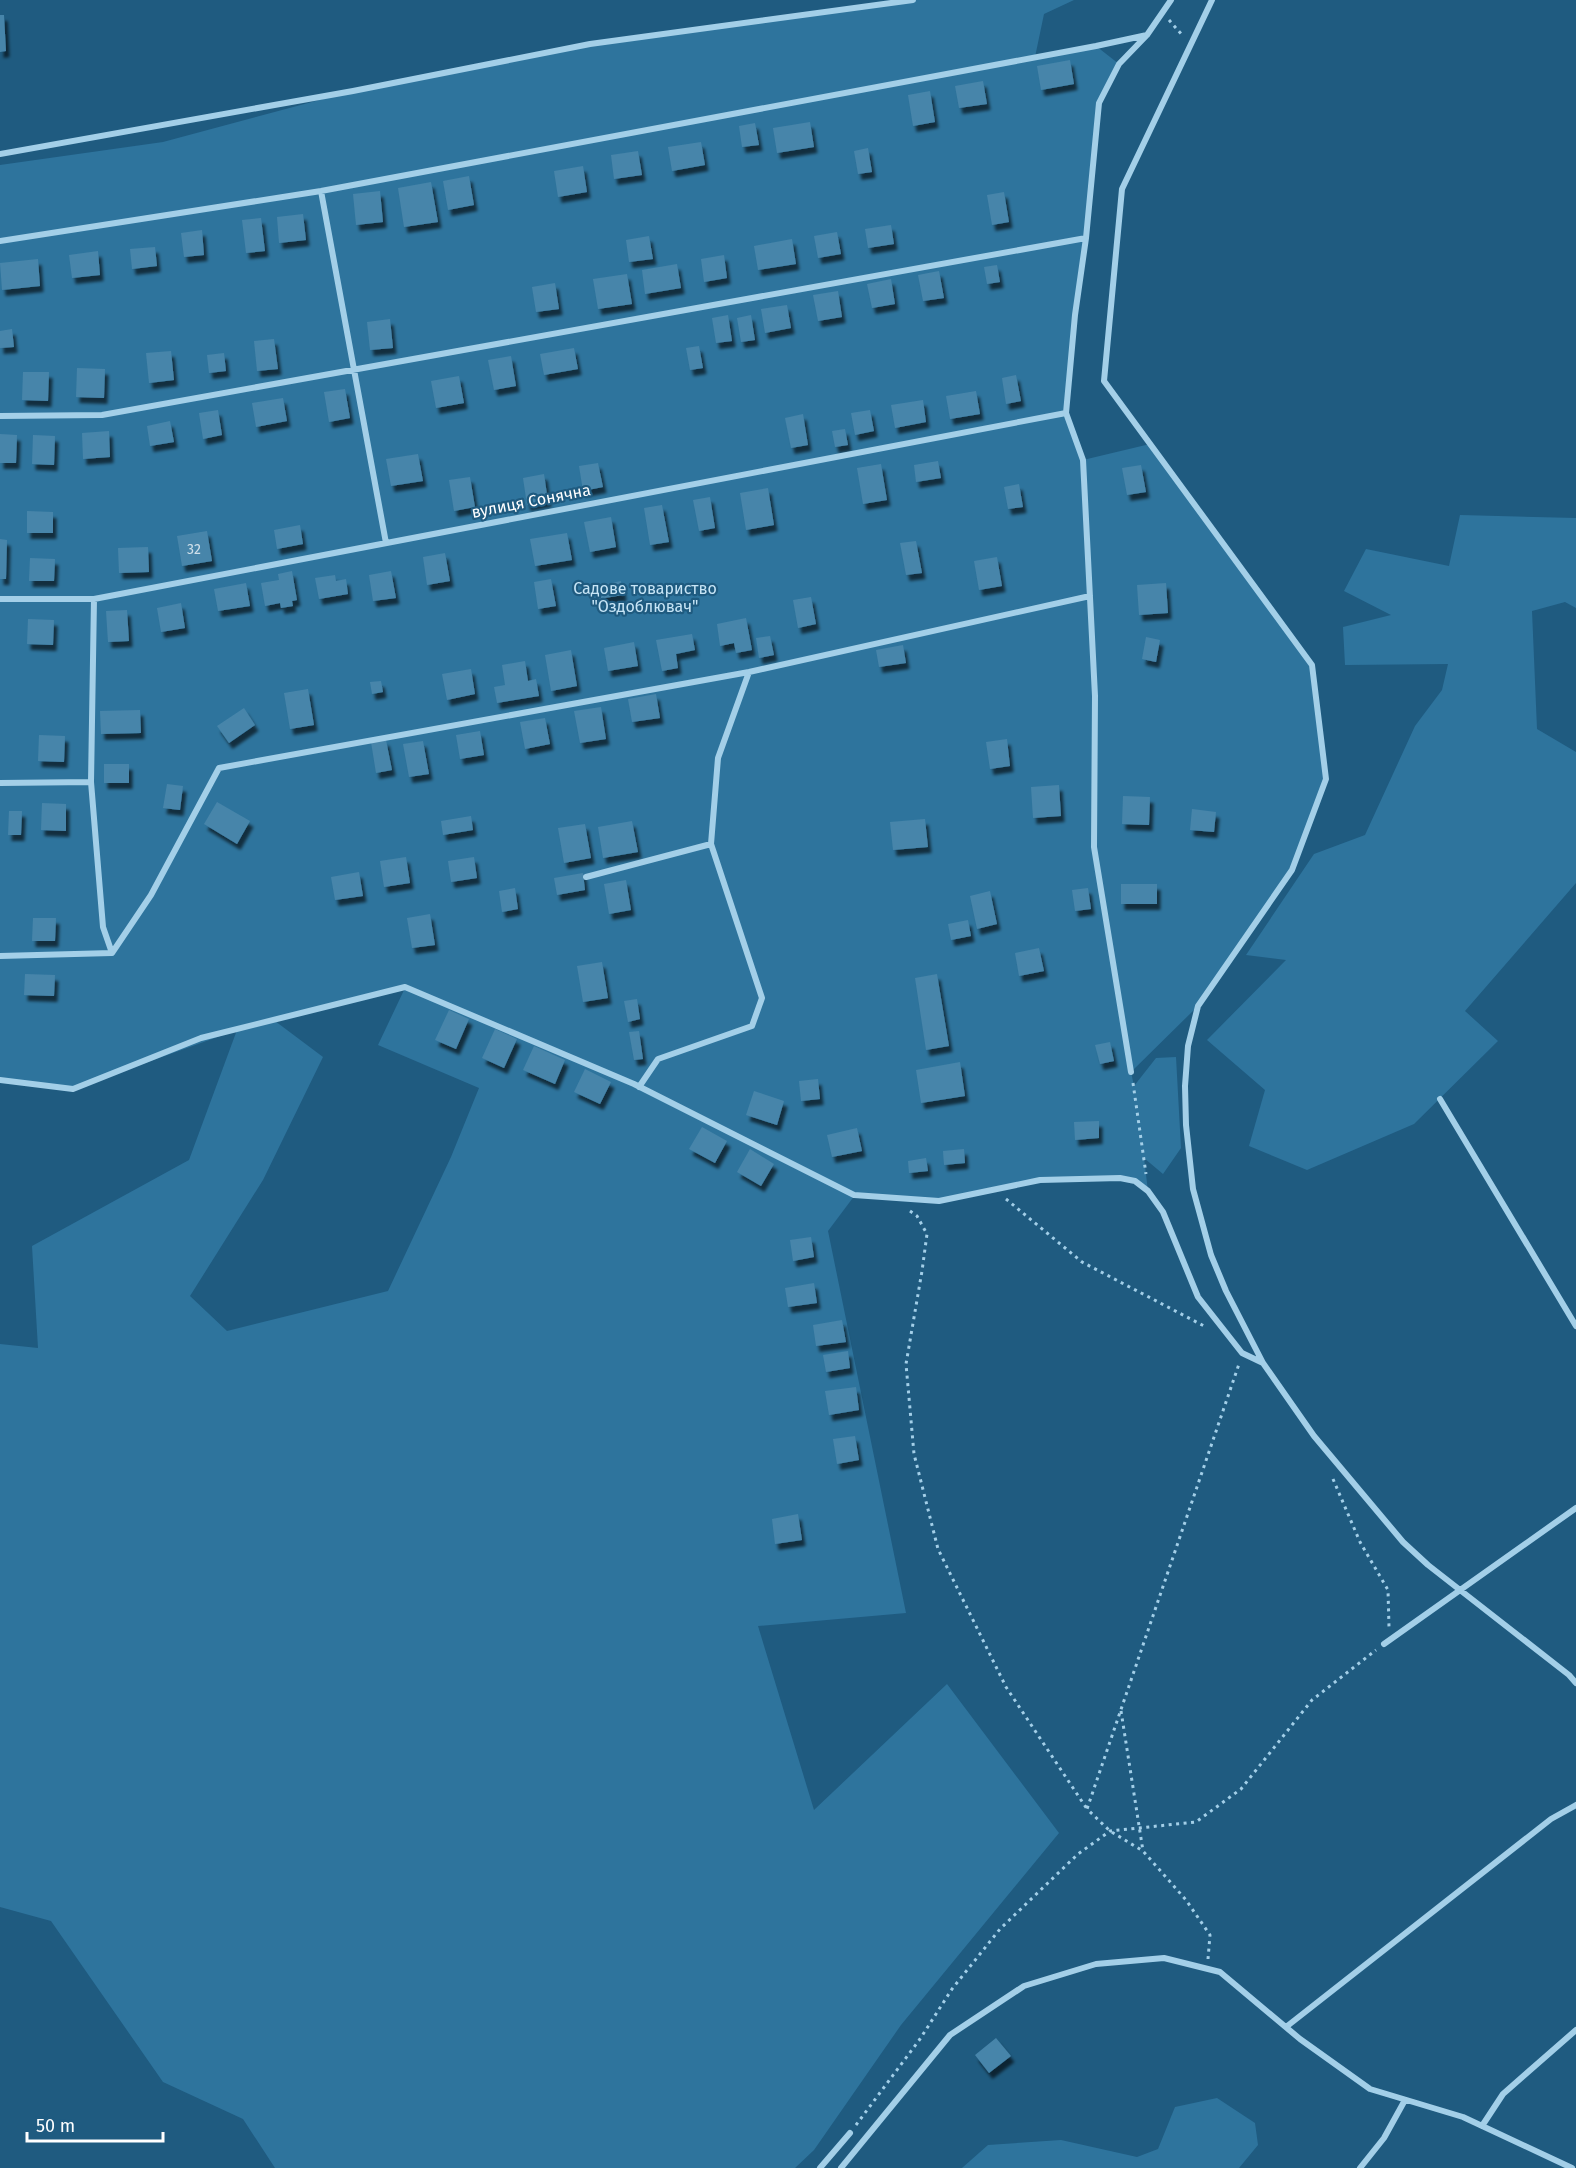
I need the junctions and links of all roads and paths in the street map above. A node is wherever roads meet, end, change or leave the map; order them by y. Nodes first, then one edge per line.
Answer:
1 (913, 0) edge
2 (1171, 0) edge
3 (1212, 0) edge
4 (1162, 12) junction
5 (1147, 35) junction
6 (1191, 44) junction
7 (0, 154) edge
8 (321, 191) junction
9 (1086, 238) junction
10 (0, 241) edge
11 (355, 370) junction
12 (1066, 412) junction
13 (0, 417) edge
14 (386, 543) junction
15 (1090, 596) junction
16 (0, 599) edge
17 (94, 599) junction
18 (749, 672) junction
19 (91, 782) junction
20 (0, 783) edge
21 (711, 844) junction
22 (586, 877) dead end
23 (112, 953) junction
24 (0, 956) edge
25 (1131, 1072) joint
26 (0, 1080) edge
27 (639, 1087) junction
28 (1440, 1100) dead end
29 (994, 1190) junction
30 (1148, 1191) junction
31 (907, 1210) dead end
32 (1576, 1326) edge
33 (1205, 1327) dead end
34 (1242, 1353) junction
35 (1263, 1363) junction
36 (1333, 1478) dead end
37 (1576, 1508) edge
38 (1462, 1589) junction
39 (1384, 1644) junction
40 (1576, 1683) edge
41 (1121, 1710) junction
42 (1576, 1805) edge
43 (1088, 1809) junction
44 (1140, 1828) junction
45 (1110, 1831) junction
46 (1143, 1851) junction
47 (1208, 1969) junction
48 (1286, 2027) junction
49 (1576, 2030) edge
50 (1405, 2100) junction
51 (1482, 2126) junction
52 (850, 2133) joint
53 (820, 2168) edge
54 (841, 2168) edge
55 (1360, 2168) edge
56 (1572, 2168) edge

1 - 7 street
2 - 4 street
3 - 6 street
4 - 5 street
4 - 6 path
5 - 8 street
5 - 9 street
6 - 35 street
8 - 10 street
8 - 11 street
9 - 11 street
9 - 12 street
11 - 13 street
11 - 14 street
12 - 14 street, вулиця Сонячна
12 - 15 street
14 - 17 street, вулиця Сонячна
15 - 18 street
15 - 25 street
16 - 17 street, вулиця Сонячна
17 - 19 street
18 - 21 street
18 - 23 street
19 - 20 street
19 - 23 street
21 - 22 street
21 - 27 street
23 - 24 street
25 - 30 path
26 - 27 street
27 - 29 street
28 - 32 street
29 - 30 street
29 - 33 path
30 - 34 street
31 - 43 path
34 - 35 street
34 - 41 path
35 - 38 street
36 - 39 path
37 - 38 street
38 - 39 street
38 - 40 street
39 - 44 path
41 - 43 path
41 - 44 path
42 - 48 street
43 - 45 path
44 - 45 path
44 - 46 path
45 - 46 path
45 - 52 path
46 - 47 path
47 - 48 street
47 - 54 street
48 - 50 street
49 - 51 street
50 - 51 street
50 - 55 street
51 - 56 street
52 - 53 street

